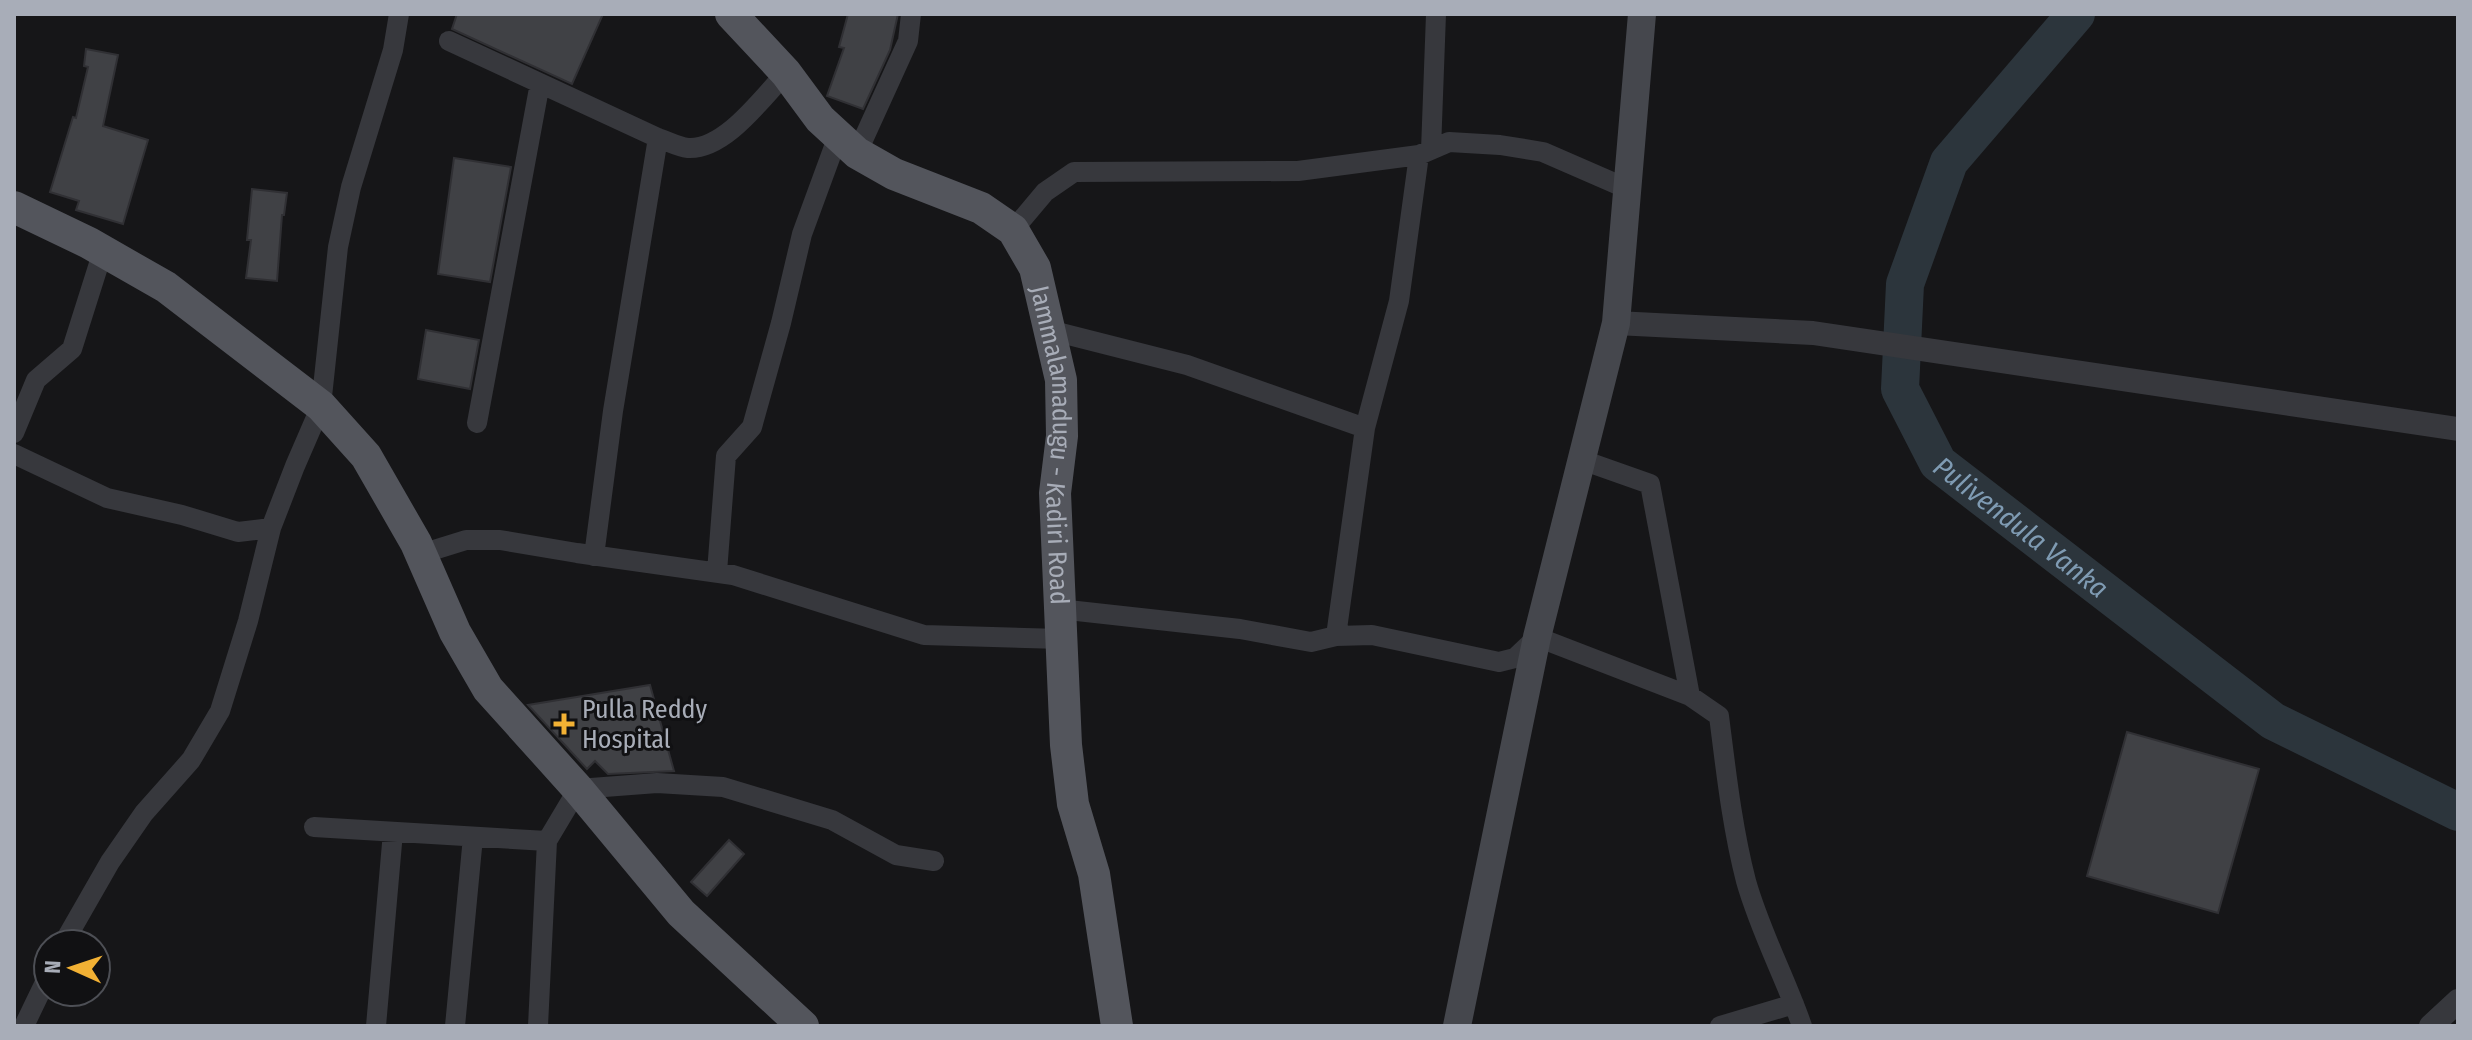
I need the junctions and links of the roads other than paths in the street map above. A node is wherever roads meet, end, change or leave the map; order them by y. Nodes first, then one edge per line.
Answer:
1 (399, 14) edge
2 (731, 14) edge
3 (911, 14) edge
4 (1436, 14) edge
5 (1642, 14) edge
6 (449, 41) dead end
7 (786, 73) junction
8 (540, 83) junction
9 (658, 138) junction
10 (848, 144) junction
11 (1425, 153) junction
12 (1628, 189) junction
13 (14, 207) edge
14 (1013, 230) junction
15 (103, 251) junction
16 (1616, 323) junction
17 (1049, 330) junction
18 (321, 406) junction
19 (477, 423) dead end
20 (1365, 428) junction
21 (2458, 429) edge
22 (14, 433) edge
23 (14, 454) edge
24 (1582, 460) junction
25 (271, 528) junction
26 (421, 554) junction
27 (594, 556) junction
28 (717, 572) junction
29 (1060, 624) junction
30 (1336, 636) junction
31 (1537, 637) junction
32 (1690, 696) junction
33 (578, 789) junction
34 (314, 827) dead end
35 (393, 832) junction
36 (473, 837) junction
37 (547, 841) junction
38 (934, 861) dead end
39 (72, 928) edge
40 (2458, 1001) edge
41 (1794, 1004) junction
42 (376, 1026) edge
43 (455, 1026) edge
44 (538, 1026) edge
45 (803, 1026) edge
46 (1117, 1026) edge
47 (1457, 1026) edge
48 (1720, 1026) edge
49 (1802, 1026) edge
50 (2431, 1026) edge

1 - 18 street
2 - 7 main road, Jammalamadugu - Kadiri Road
3 - 10 street
4 - 11 street
5 - 12 main road
6 - 8 street
7 - 9 street
7 - 10 main road, Jammalamadugu - Kadiri Road
8 - 9 street
8 - 19 street
9 - 27 street
10 - 14 main road, Jammalamadugu - Kadiri Road
10 - 28 street
11 - 12 street
11 - 14 street
11 - 20 street
12 - 16 main road
13 - 15 main road
14 - 17 main road, Jammalamadugu - Kadiri Road
15 - 18 main road
15 - 22 street
16 - 21 street
16 - 24 main road
17 - 20 street
17 - 29 main road, Jammalamadugu - Kadiri Road
18 - 25 street
18 - 26 main road
20 - 30 street
23 - 25 street
24 - 31 main road
24 - 32 street
25 - 39 street
26 - 27 street
26 - 33 main road
27 - 28 street
28 - 29 street
29 - 30 street
29 - 46 main road, Jammalamadugu - Kadiri Road
30 - 31 street
31 - 32 street
31 - 47 main road
32 - 41 street
33 - 37 street
33 - 38 street
33 - 45 main road
34 - 35 street
35 - 36 street
35 - 42 street
36 - 37 street
36 - 43 street
37 - 44 street
40 - 50 street
41 - 48 street
41 - 49 street

